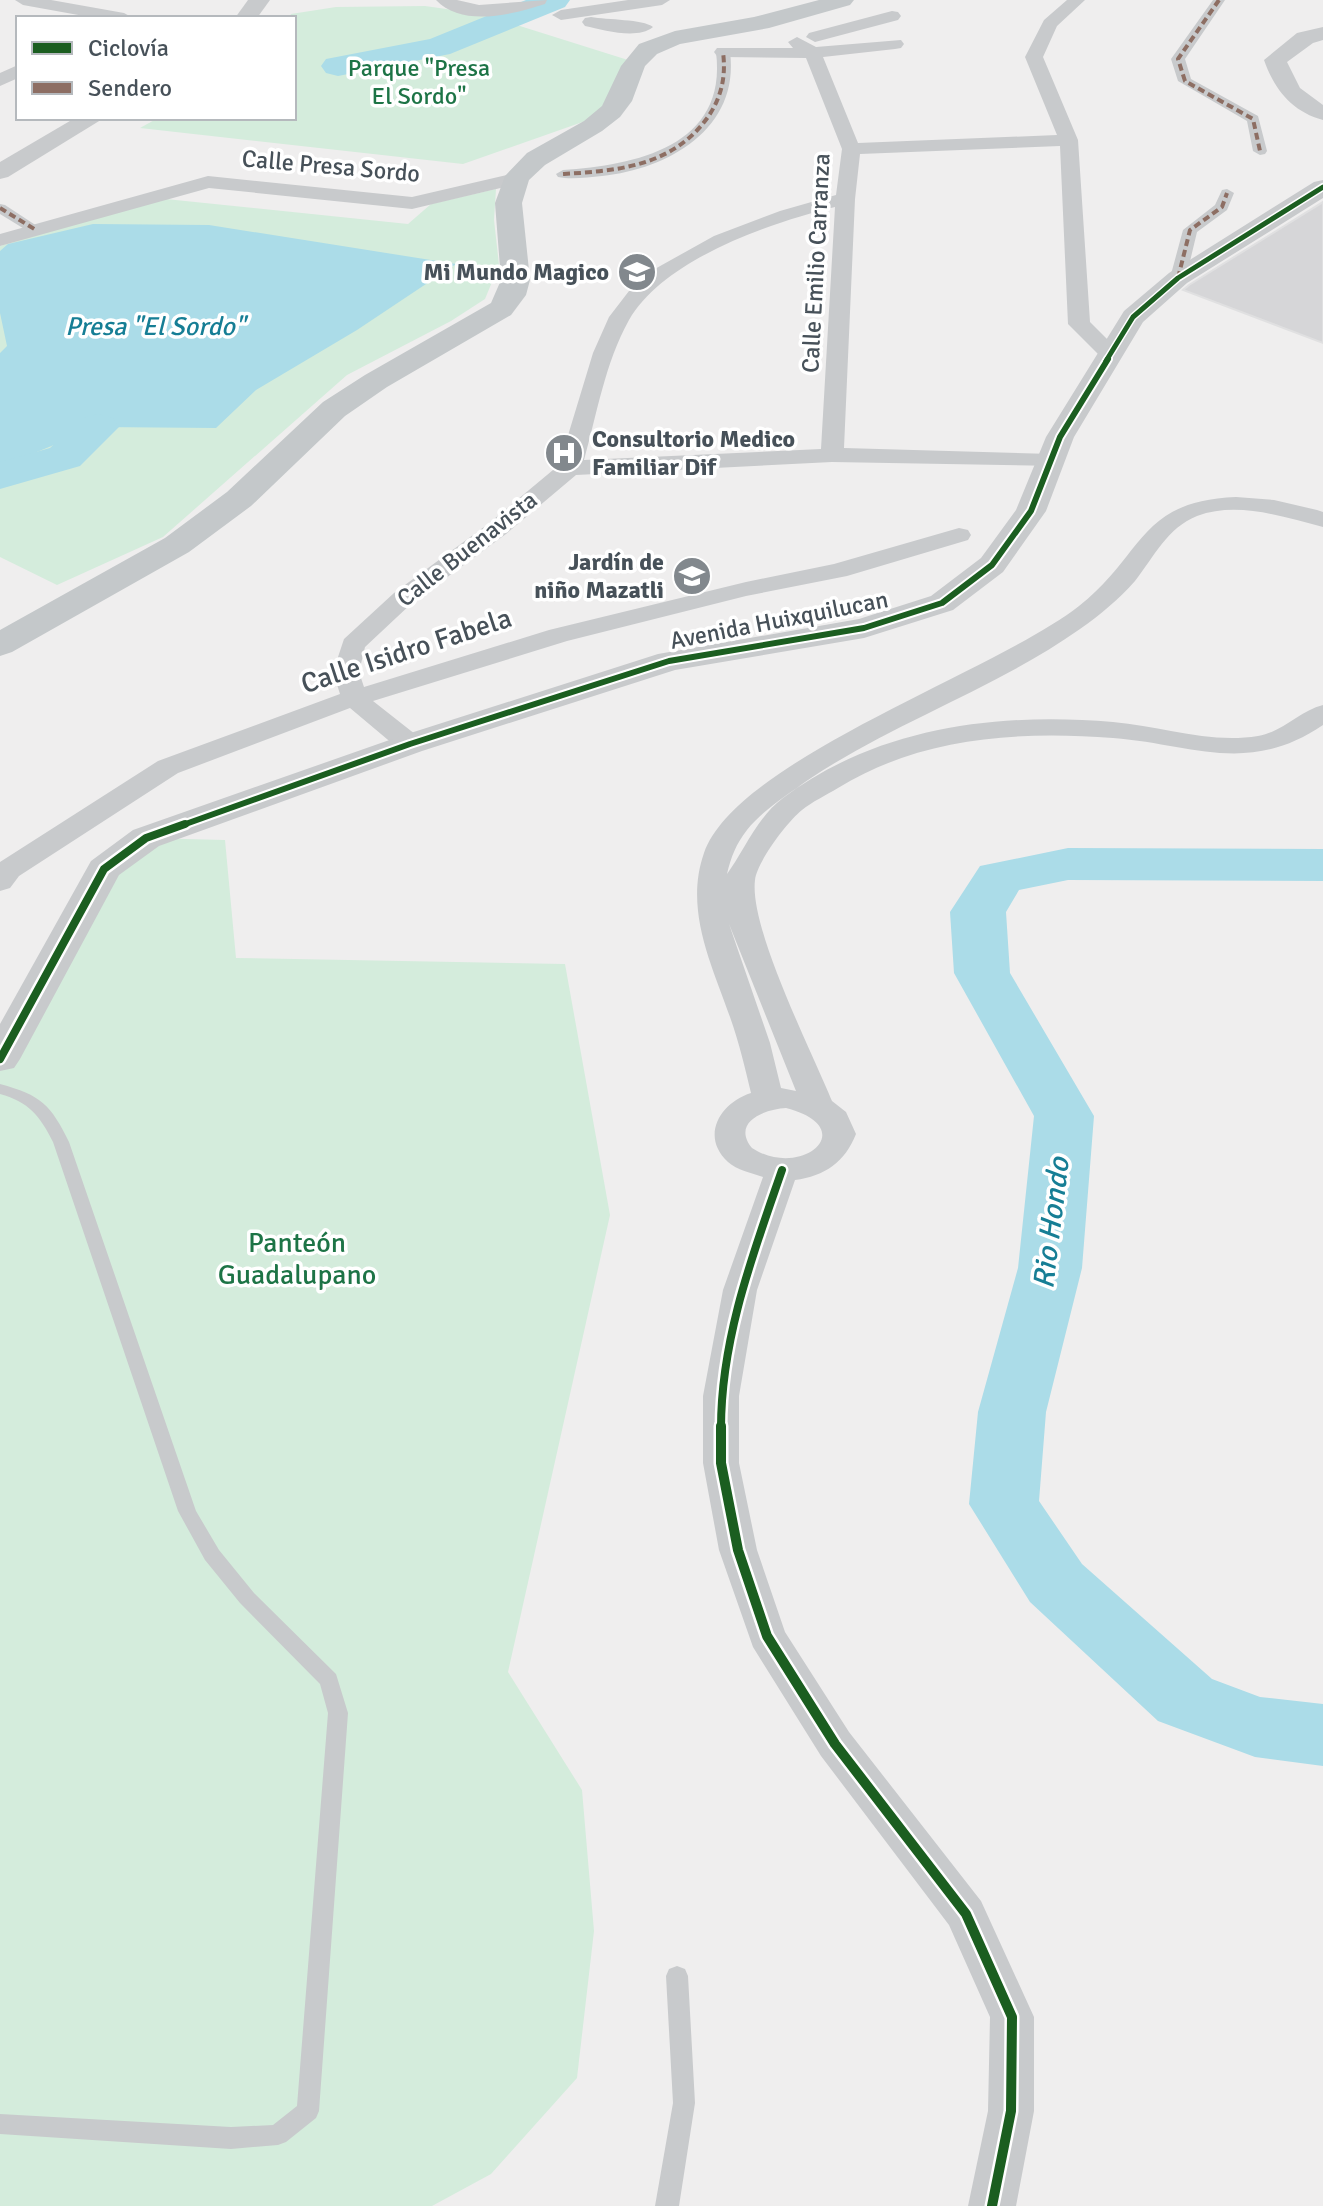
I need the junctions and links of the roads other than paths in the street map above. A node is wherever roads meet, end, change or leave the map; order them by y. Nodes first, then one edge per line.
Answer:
1 (23, 0) edge
2 (114, 0) edge
3 (444, 0) edge
4 (539, 0) edge
5 (662, 0) edge
6 (842, 0) edge
7 (1077, 0) edge
8 (1219, 0) edge
9 (94, 16) edge
10 (892, 16) dead end
11 (644, 27) dead end
12 (1323, 33) edge
13 (895, 44) dead end
14 (805, 47) junction
15 (723, 52) joint
16 (1323, 113) edge
17 (89, 120) edge
18 (1069, 140) junction
19 (851, 149) junction
20 (1260, 151) dead end
21 (0, 172) edge
22 (563, 174) dead end
23 (515, 179) junction
24 (1323, 187) edge
25 (1227, 193) dead end
26 (845, 199) junction
27 (0, 208) edge
28 (36, 230) junction
29 (0, 240) edge
30 (1178, 278) junction
31 (1111, 354) junction
32 (832, 455) junction
33 (1052, 461) junction
34 (570, 468) junction
35 (1323, 520) edge
36 (959, 535) dead end
37 (0, 645) edge
38 (354, 698) junction
39 (1323, 713) edge
40 (410, 744) junction
41 (0, 882) edge
42 (0, 1059) edge
43 (0, 1089) edge
44 (768, 1099) junction
45 (818, 1106) junction
46 (782, 1170) junction
47 (677, 1976) dead end
48 (0, 2124) edge
49 (667, 2206) edge
50 (992, 2206) edge

1 - 9 street
2 - 9 street
3 - 4 street
5 - 11 street
6 - 23 main road
7 - 18 street
8 - 20 street
10 - 14 street
12 - 16 street
13 - 14 street
14 - 15 street
14 - 19 street, Calle Emilio Carranza
15 - 22 street
17 - 21 street
18 - 19 street
18 - 31 street
19 - 26 street, Calle Emilio Carranza
23 - 28 street, Calle Presa Sordo
23 - 37 main road
24 - 30 street, Avenida Huixquilucan
25 - 30 street
26 - 32 street, Calle Emilio Carranza
26 - 34 street
27 - 28 street
28 - 29 street, Calle Presa Sordo
30 - 31 street, Avenida Huixquilucan
31 - 33 street, Avenida Huixquilucan
32 - 33 street
32 - 34 street
33 - 40 street, Avenida Huixquilucan
34 - 38 street, Calle Buenavista
35 - 44 street
36 - 38 street, Calle Isidro Fabela
38 - 40 street
38 - 41 street, Calle Isidro Fabela
39 - 45 street
40 - 42 street, Avenida Huixquilucan
43 - 48 lane
44 - 45 street
44 - 46 street
45 - 46 street
46 - 50 street
47 - 49 lane

